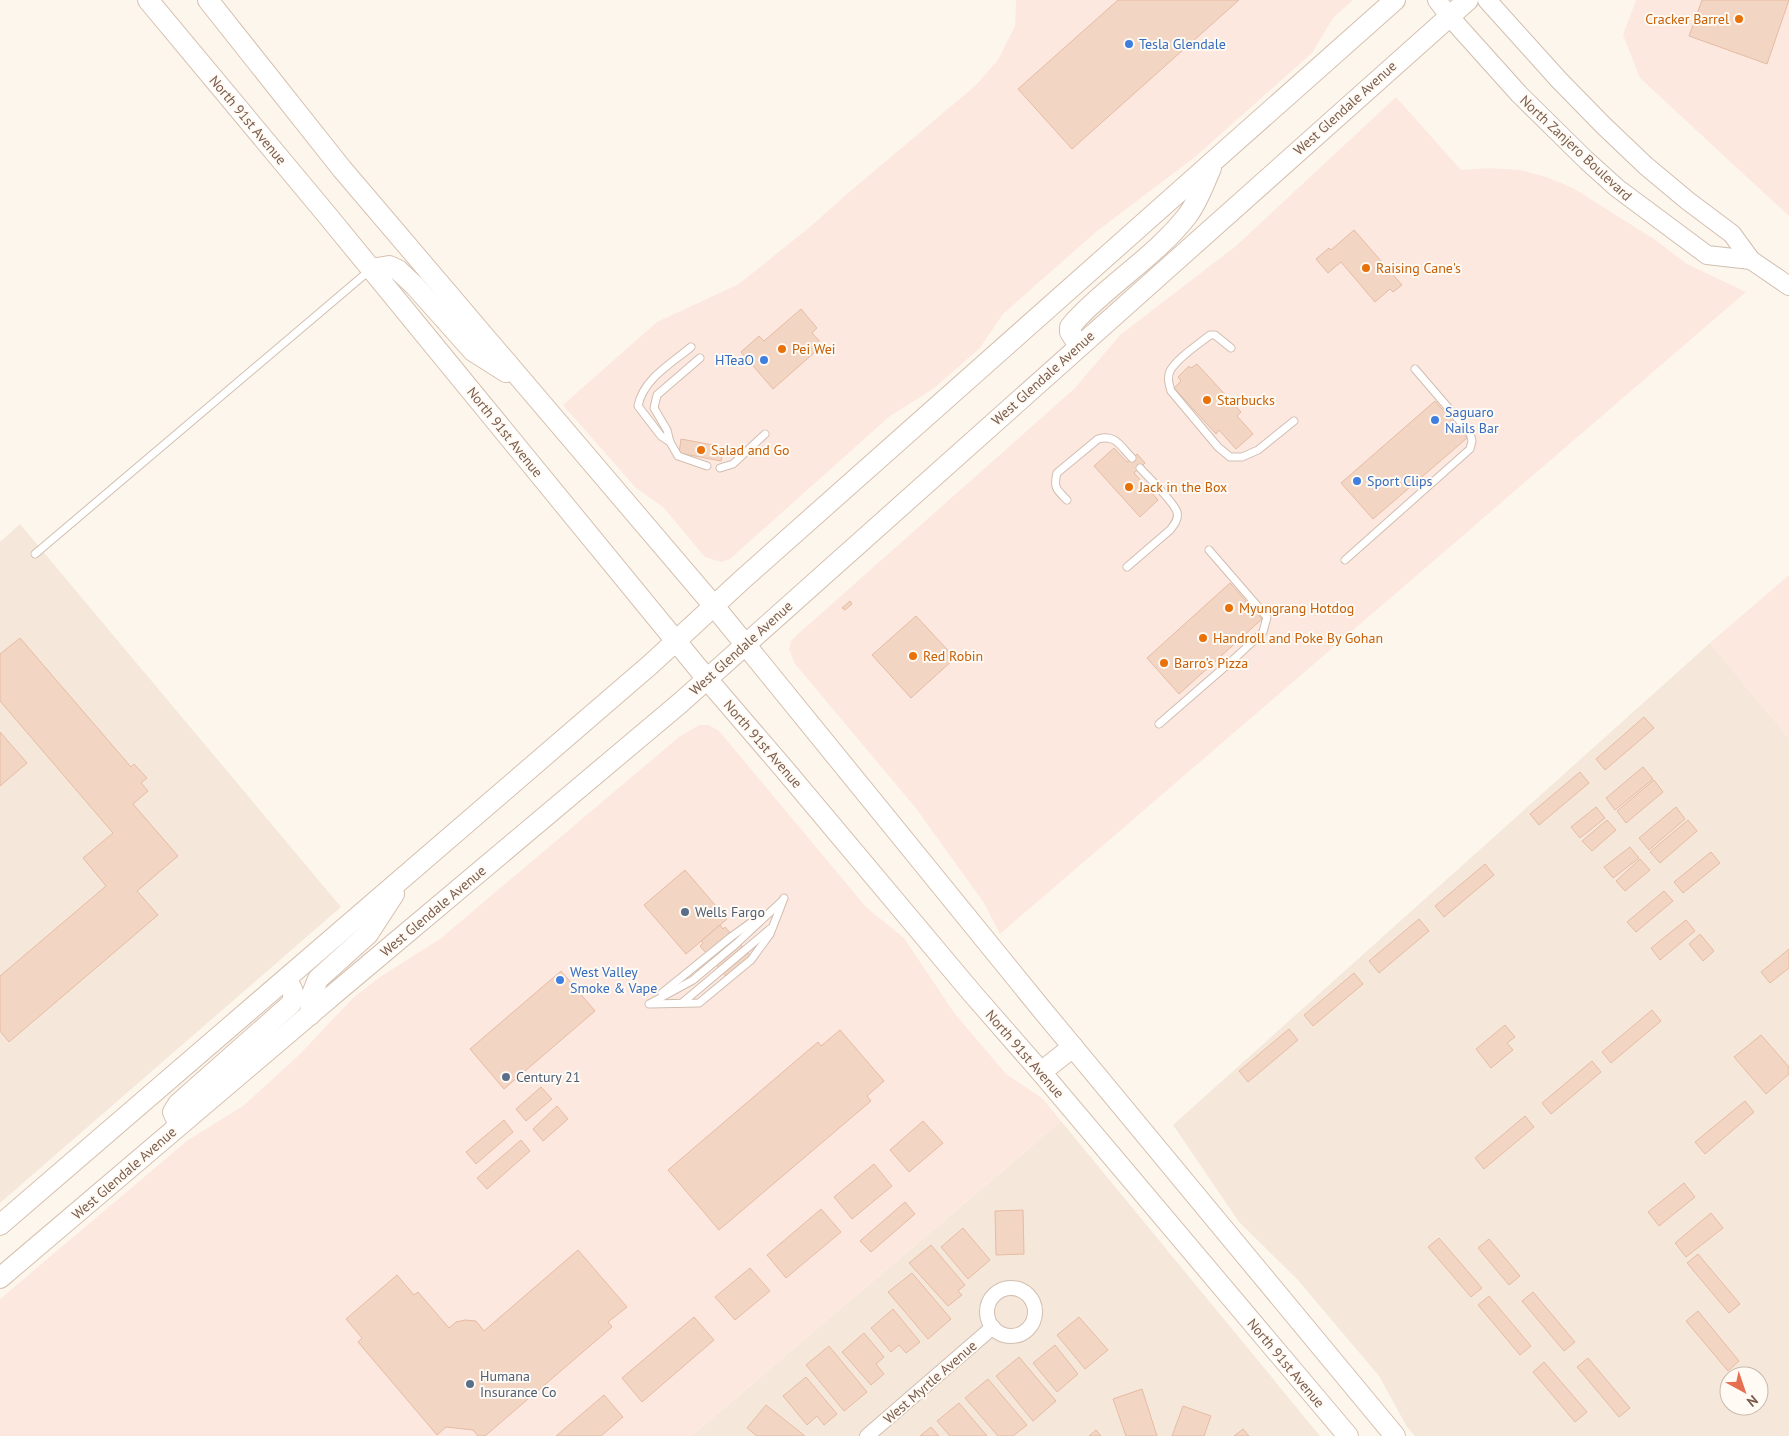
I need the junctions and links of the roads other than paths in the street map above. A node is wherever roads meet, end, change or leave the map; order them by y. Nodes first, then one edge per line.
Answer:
1 (148, 0) edge
2 (208, 0) edge
3 (1395, 0) edge
4 (1437, 0) edge
5 (1468, 0) edge
6 (1487, 0) edge
7 (1449, 16) junction
8 (1214, 161) junction
9 (1751, 260) junction
10 (372, 269) junction
11 (1789, 286) edge
12 (1079, 346) junction
13 (691, 347) dead end
14 (1231, 348) dead end
15 (700, 358) dead end
16 (1415, 369) dead end
17 (523, 383) junction
18 (1294, 421) dead end
19 (765, 434) dead end
20 (670, 442) junction
21 (1132, 458) dead end
22 (706, 466) dead end
23 (720, 468) dead end
24 (1140, 468) dead end
25 (1067, 500) dead end
26 (1209, 550) dead end
27 (35, 554) dead end
28 (1345, 560) dead end
29 (1127, 567) dead end
30 (714, 606) junction
31 (676, 641) junction
32 (745, 645) junction
33 (706, 679) junction
34 (1159, 724) dead end
35 (407, 874) junction
36 (773, 926) junction
37 (286, 979) junction
38 (682, 1003) junction
39 (310, 1015) junction
40 (1073, 1047) junction
41 (1041, 1072) junction
42 (179, 1125) junction
43 (0, 1225) edge
44 (0, 1278) edge
45 (993, 1327) dead end
46 (867, 1436) edge
47 (1348, 1436) edge
48 (1395, 1436) edge

1 - 10 main road, North 91st Avenue
2 - 17 main road
3 - 8 main road
4 - 7 street, North Zanjero Boulevard
5 - 7 main road, West Glendale Avenue
6 - 9 street, North Zanjero Boulevard
7 - 9 street, North Zanjero Boulevard
7 - 12 main road, West Glendale Avenue
8 - 12 main road
8 - 30 main road
9 - 11 street, North Zanjero Boulevard
10 - 17 main road
10 - 27 lane
10 - 31 main road, North 91st Avenue
12 - 32 main road, West Glendale Avenue
13 - 20 lane
14 - 18 lane
15 - 20 lane
16 - 28 lane
17 - 30 main road
19 - 23 lane
20 - 22 lane
21 - 25 lane
24 - 29 lane
26 - 34 lane
30 - 31 main road
30 - 32 main road
31 - 33 main road, North 91st Avenue
31 - 35 main road
32 - 33 main road, West Glendale Avenue
32 - 40 main road
33 - 39 main road, West Glendale Avenue
33 - 41 main road, North 91st Avenue
35 - 37 main road
35 - 39 main road
36 - 38 lane
36 - 38 lane
36 - 38 lane
37 - 42 main road
37 - 43 main road
39 - 42 main road, West Glendale Avenue
40 - 41 main road
40 - 48 main road
41 - 47 main road, North 91st Avenue
42 - 44 main road, West Glendale Avenue
45 - 46 street, West Myrtle Avenue

